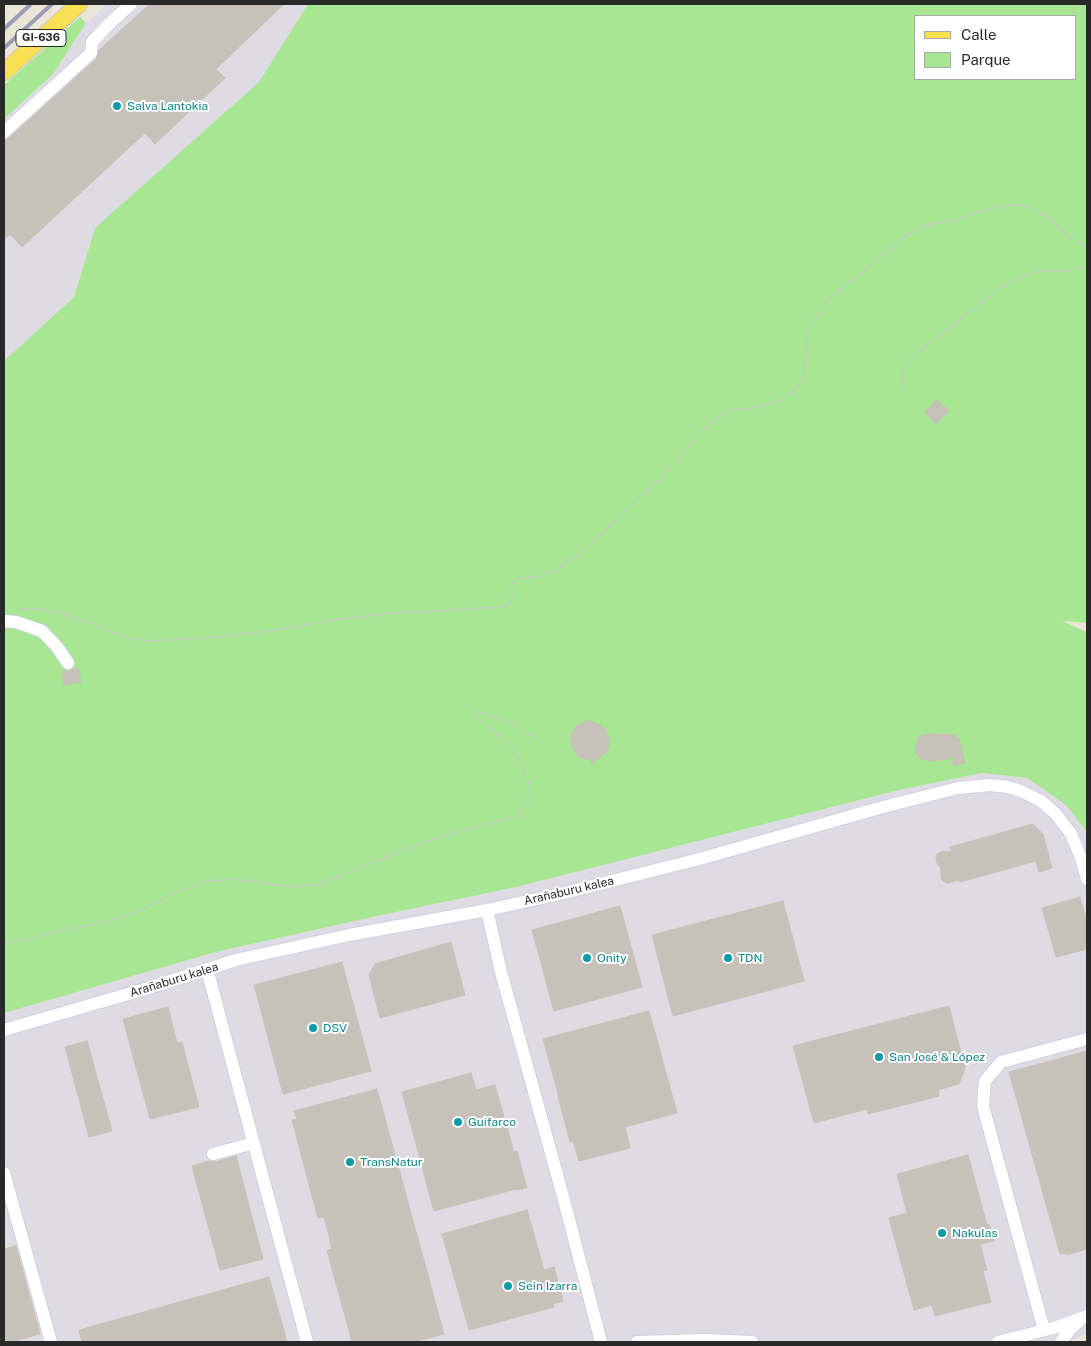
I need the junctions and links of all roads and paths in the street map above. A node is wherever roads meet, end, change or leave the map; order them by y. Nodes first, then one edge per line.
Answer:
1 (79, 4) edge
2 (131, 4) edge
3 (4, 72) edge
4 (4, 132) edge
5 (1087, 246) edge
6 (1087, 265) edge
7 (904, 391) dead end
8 (13, 610) dead end
9 (4, 621) edge
10 (68, 663) dead end
11 (541, 741) dead end
12 (1087, 879) edge
13 (487, 910) junction
14 (4, 943) edge
15 (207, 970) junction
16 (4, 1030) edge
17 (1087, 1039) edge
18 (254, 1143) junction
19 (213, 1154) dead end
20 (4, 1173) edge
21 (1085, 1317) edge
22 (1044, 1330) junction
23 (1018, 1340) edge
24 (51, 1342) edge
25 (308, 1342) edge
26 (601, 1342) edge
27 (637, 1342) edge
28 (752, 1342) edge
29 (998, 1342) edge
30 (1061, 1342) edge

1 - 3 main road, GI-636
2 - 4 lane
5 - 8 path
6 - 7 path
9 - 10 lane
11 - 14 path
12 - 13 lane, Arañaburu kalea
13 - 15 lane, Arañaburu kalea
13 - 26 lane
15 - 16 lane, Arañaburu kalea
15 - 18 lane
17 - 22 lane
18 - 19 lane
18 - 25 lane
20 - 24 lane
21 - 22 lane
21 - 30 lane
22 - 23 lane
23 - 29 lane
27 - 28 lane

